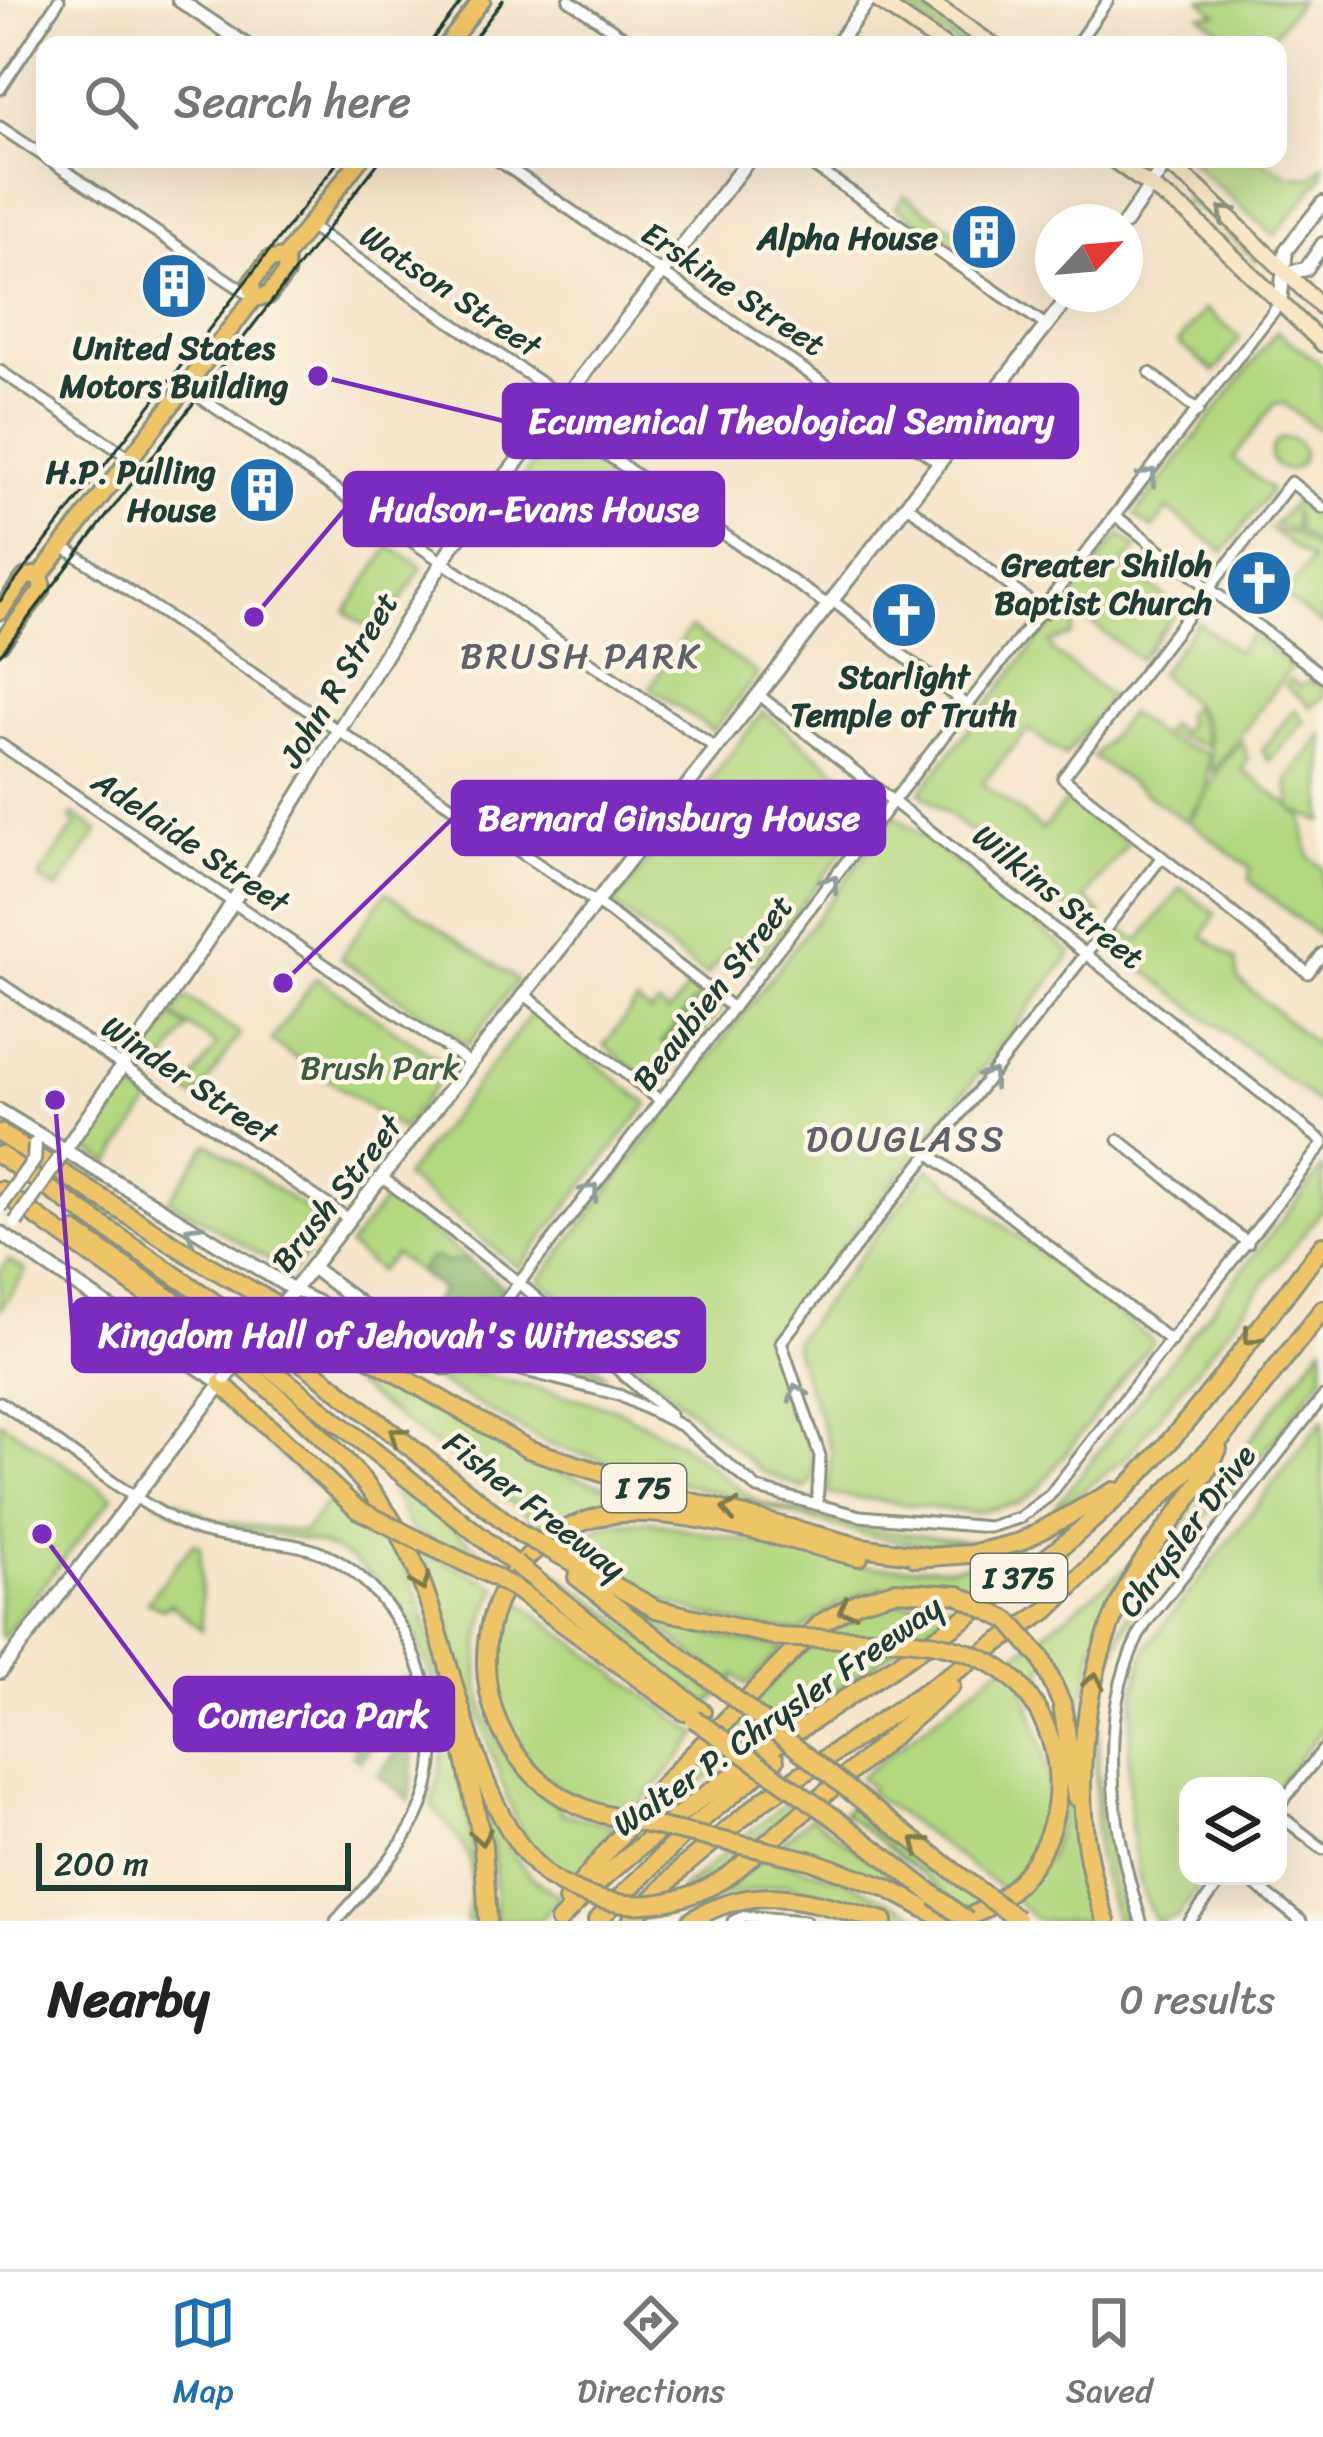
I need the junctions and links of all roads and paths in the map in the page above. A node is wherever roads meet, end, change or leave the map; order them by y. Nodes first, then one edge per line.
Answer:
1 (59, 0) edge
2 (179, 0) edge
3 (482, 0) edge
4 (569, 0) edge
5 (873, 0) edge
6 (927, 0) edge
7 (1108, 0) edge
8 (898, 6) edge
9 (233, 36) edge
10 (454, 36) edge
11 (622, 36) edge
12 (843, 36) edge
13 (933, 36) edge
14 (980, 36) edge
15 (1082, 36) edge
16 (0, 89) edge
17 (0, 127) edge
18 (36, 151) edge
19 (61, 168) edge
20 (353, 168) edge
21 (509, 168) edge
22 (742, 168) edge
23 (816, 168) edge
24 (1126, 168) edge
25 (1159, 168) edge
26 (1173, 168) edge
27 (1151, 184) junction
28 (1196, 185) junction
29 (1176, 203) junction
30 (1323, 203) edge
31 (1138, 204) edge
32 (309, 226) junction
33 (1300, 232) junction
34 (1320, 247) edge
35 (661, 271) junction
36 (1285, 273) junction
37 (254, 298) junction
38 (1280, 303) junction
39 (1321, 306) edge
40 (1056, 312) edge
41 (1294, 317) junction
42 (1046, 326) junction
43 (1323, 344) edge
44 (0, 371) edge
45 (1150, 373) dead end
46 (185, 387) junction
47 (563, 398) junction
48 (1198, 411) junction
49 (550, 416) junction
50 (130, 458) junction
51 (940, 463) junction
52 (908, 505) junction
53 (1323, 508) edge
54 (1118, 518) junction
55 (62, 546) junction
56 (441, 562) junction
57 (41, 574) junction
58 (1209, 589) junction
59 (831, 604) junction
60 (0, 610) edge
61 (1044, 613) junction
62 (0, 644) edge
63 (1323, 676) edge
64 (760, 696) junction
65 (969, 707) junction
66 (337, 732) junction
67 (0, 744) edge
68 (716, 748) junction
69 (896, 800) junction
70 (1162, 857) junction
71 (233, 902) junction
72 (595, 904) junction
73 (1088, 951) junction
74 (1323, 953) edge
75 (0, 983) edge
76 (525, 994) junction
77 (733, 1008) junction
78 (471, 1064) junction
79 (122, 1066) junction
80 (661, 1101) junction
81 (0, 1111) edge
82 (28, 1129) junction
83 (0, 1133) edge
84 (1120, 1141) dead end
85 (1323, 1143) edge
86 (930, 1154) junction
87 (0, 1155) edge
88 (62, 1155) junction
89 (383, 1178) junction
90 (0, 1189) edge
91 (0, 1208) edge
92 (350, 1220) junction
93 (2, 1238) edge
94 (1248, 1244) junction
95 (1323, 1245) edge
96 (313, 1268) junction
97 (519, 1283) junction
98 (290, 1295) junction
99 (1323, 1309) edge
100 (384, 1332) junction
101 (1171, 1341) junction
102 (463, 1355) junction
103 (223, 1380) junction
104 (1323, 1396) edge
105 (0, 1402) edge
106 (682, 1426) junction
107 (1223, 1435) junction
108 (1142, 1476) junction
109 (137, 1493) junction
110 (818, 1505) junction
111 (548, 1552) junction
112 (925, 1556) junction
113 (1012, 1636) junction
114 (441, 1640) junction
115 (889, 1671) junction
116 (0, 1672) edge
117 (698, 1715) junction
118 (1323, 1750) edge
119 (1287, 1799) edge
120 (1287, 1819) edge
121 (1323, 1849) edge
122 (1218, 1885) edge
123 (1255, 1885) edge
124 (931, 1902) junction
125 (842, 1909) junction
126 (1018, 1920) edge
127 (336, 1921) edge
128 (488, 1921) edge
129 (556, 1921) edge
130 (597, 1921) edge
131 (627, 1921) edge
132 (691, 1921) edge
133 (733, 1921) edge
134 (805, 1921) edge
135 (862, 1921) edge
136 (884, 1921) edge
137 (948, 1921) edge
138 (963, 1921) edge
139 (1103, 1921) edge
140 (1141, 1921) edge
141 (1190, 1921) edge
142 (1301, 1921) edge

1 - 16 street
2 - 9 street
3 - 10 main road
4 - 11 street
5 - 8 main road
5 - 12 street
6 - 14 main road
7 - 15 street
8 - 13 main road
17 - 18 street
19 - 37 street
20 - 32 main road
21 - 35 street, Erskine Street
22 - 35 street, John R Street
23 - 42 street
24 - 27 main road
25 - 27 street
26 - 28 main road
27 - 29 main road
27 - 31 street
28 - 29 main road
36 -> 28 main road
29 - 38 main road
30 - 33 street
32 - 37 main road
32 - 47 street, Watson Street
33 - 34 street
33 - 36 street
34 - 36 street
35 - 47 street, John R Street
35 - 51 street, Erskine Street
36 - 38 street
36 - 39 main road
37 - 46 main road
38 - 41 main road
38 - 48 street, Beaubien Street
39 - 41 main road
40 - 42 street, Brush Street
41 - 43 main road
42 - 51 street, Brush Street
44 - 50 street
45 - 48 street
46 - 50 main road
46 - 56 street
47 - 49 street, John R Street
54 -> 48 street, Beaubien Street
49 - 56 street, John R Street
49 - 59 street
50 - 55 main road
51 - 52 street, Brush Street
52 - 59 street, Brush Street
52 - 61 street
53 - 58 street
54 - 58 street
54 - 61 street, Beaubien Street
55 - 57 main road
55 - 66 street
56 - 66 street, John R Street
56 - 68 street
57 - 60 main road
57 - 62 main road
58 - 63 street
58 - 70 street
59 - 64 street, Brush Street
59 - 65 street
61 - 65 street, Beaubien Street
64 - 68 street, Brush Street
64 - 69 street, Wilkins Street
65 - 69 street, Beaubien Street
66 - 71 street, John R Street
66 - 72 street
67 - 71 street, Adelaide Street
68 - 72 street, Brush Street
69 - 73 street, Wilkins Street
77 -> 69 street, Beaubien Street
70 - 73 street
70 - 74 street
71 - 78 street, Adelaide Street
71 - 79 street, John R Street
72 - 76 street, Brush Street
72 - 77 street
73 - 85 street, Wilkins Street
86 -> 73 street
75 - 79 street, Winder Street
76 - 78 street, Brush Street
76 - 80 street
77 - 80 street, Beaubien Street
78 - 89 street, Brush Street
79 - 88 street, John R Street
79 - 92 street, Winder Street
97 -> 80 street, Beaubien Street
81 - 82 street
82 - 88 street
82 - 91 street, bridge
112 -> 83 highway, I 75
84 - 94 street
85 - 94 street
86 - 101 street
110 -> 86 street
111 -> 87 highway, Fisher Freeway, bridge
88 - 93 street, John R Street, bridge
98 -> 88 street
89 - 92 street, Brush Street
89 - 97 street
90 -> 114 highway
90 - 117 highway, Fisher Freeway
92 - 96 street, Brush Street
93 - 103 street
94 - 101 street
95 -> 108 highway, Walter P. Chrysler Freeway / I 75
96 - 98 street, Brush Street
96 - 100 street
97 - 102 street, Beaubien Street
97 - 106 street
98 - 100 street
98 - 103 street, Brush Street, bridge
99 - 107 highway, Walter P. Chrysler Freeway
100 - 102 street, Beaubien Street
101 - 110 street
102 - 106 street
103 - 109 street, Brush Street
103 - 117 highway, bridge
104 - 140 street, Chrysler Drive
105 - 109 street
106 - 110 street
107 - 113 highway, Walter P. Chrysler Freeway
139 -> 107 highway
108 - 112 highway, I 75
108 - 115 highway, Walter P. Chrysler Freeway / I 375
109 - 116 street, Brush Street
109 - 127 street
126 -> 111 highway, Fisher Freeway, bridge
111 - 138 highway, bridge
112 - 124 highway, bridge
113 - 114 highway, bridge
113 - 131 highway, Walter P. Chrysler Freeway / I 375
114 -> 128 highway
115 - 129 highway, Walter P. Chrysler Freeway / I 375
115 - 130 highway
117 - 124 highway, Fisher Freeway, bridge
118 - 119 street
120 - 121 street
122 - 141 street
123 - 142 street
124 - 137 highway
124 - 138 highway, Fisher Freeway, bridge
125 - 132 highway
125 - 135 highway
125 - 136 highway
139 -> 129 highway, bridge
133 - 134 street

